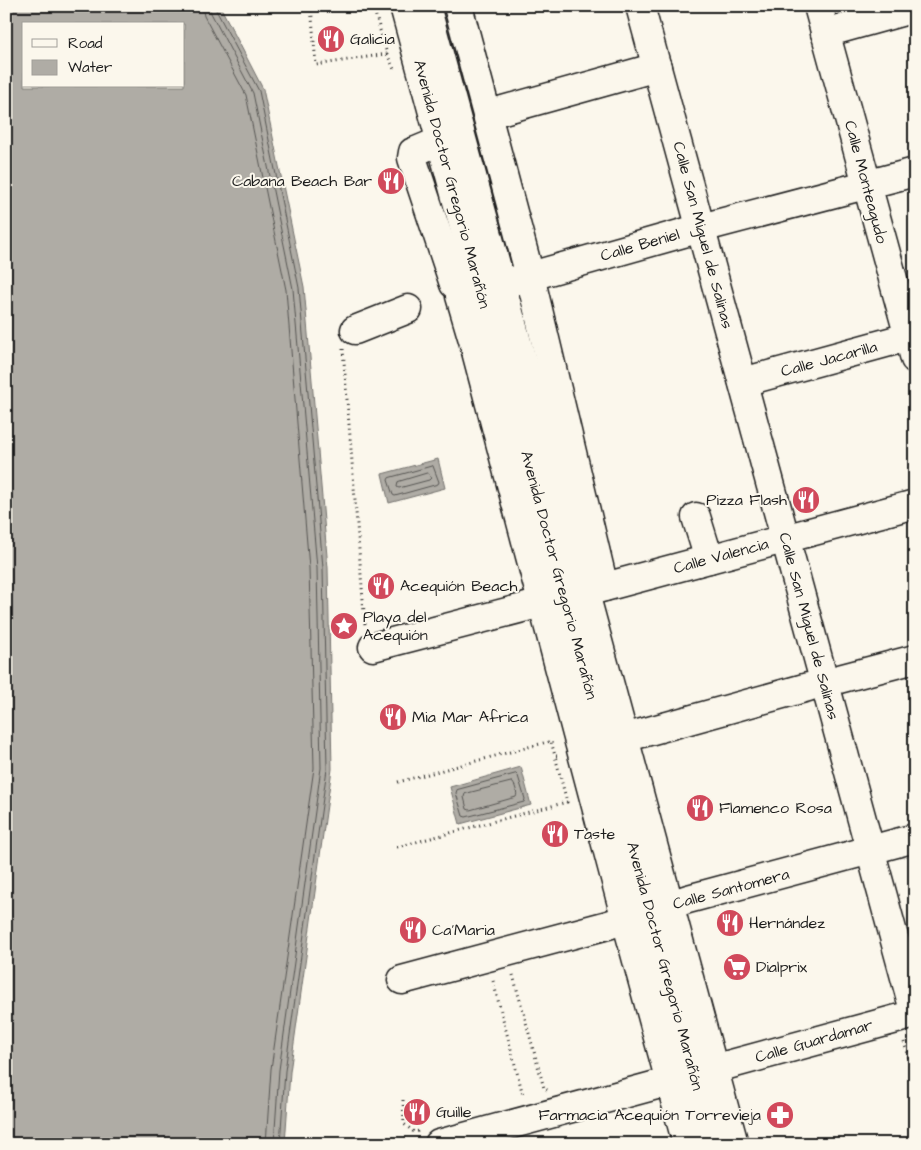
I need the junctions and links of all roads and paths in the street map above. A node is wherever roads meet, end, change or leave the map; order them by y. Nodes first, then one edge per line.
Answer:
1 (311, 6) edge
2 (404, 6) edge
3 (426, 6) edge
4 (458, 6) edge
5 (640, 6) edge
6 (818, 6) edge
7 (915, 8) edge
8 (825, 33) junction
9 (387, 54) dead end
10 (657, 67) junction
11 (494, 113) junction
12 (915, 172) edge
13 (867, 184) junction
14 (701, 228) junction
15 (530, 276) junction
16 (474, 289) junction
17 (408, 309) dead end
18 (349, 337) joint
19 (913, 344) edge
20 (743, 382) junction
21 (915, 504) edge
22 (696, 517) dead end
23 (785, 539) junction
24 (709, 559) junction
25 (574, 595) junction
26 (372, 639) joint
27 (915, 659) edge
28 (839, 679) dead end
29 (808, 687) dead end
30 (634, 735) junction
31 (561, 755) dead end
32 (555, 756) junction
33 (398, 782) dead end
34 (915, 838) edge
35 (397, 847) dead end
36 (870, 850) junction
37 (648, 912) junction
38 (513, 972) dead end
39 (492, 978) dead end
40 (402, 980) dead end
41 (911, 1021) edge
42 (692, 1075) junction
43 (915, 1079) edge
44 (548, 1091) dead end
45 (403, 1100) dead end
46 (521, 1101) dead end
47 (433, 1136) edge
48 (687, 1144) edge
49 (712, 1144) edge
50 (734, 1144) edge

1 - 9 path
2 - 16 street, Avenida Doctor Gregorio Marañón
3 - 16 street, Avenida Doctor Gregorio Marañón
4 - 11 street
5 - 10 street, Calle San Miguel de Salinas
6 - 8 street, Calle Monteagudo
7 - 8 street
8 - 13 street, Calle Monteagudo
10 - 11 street
10 - 14 street, Calle San Miguel de Salinas
11 - 15 street
12 - 13 street, Calle Beniel
13 - 14 street, Calle Beniel
13 - 19 street, Calle Monteagudo
14 - 15 street, Calle Beniel
14 - 20 street, Calle San Miguel de Salinas
15 - 16 street, Calle Beniel
15 - 25 street
16 - 25 street, Avenida Doctor Gregorio Marañón
16 - 25 street, Avenida Doctor Gregorio Marañón
17 - 18 street
18 - 26 path
19 - 20 street, Calle Jacarilla
20 - 23 street, Calle San Miguel de Salinas
21 - 23 street, Calle Valencia
22 - 24 street
23 - 24 street, Calle Valencia
23 - 36 street, Calle San Miguel de Salinas
24 - 25 street, Calle Valencia
25 - 26 street, Calle Valencia
25 - 30 street, Avenida Doctor Gregorio Marañón
25 - 37 street
27 - 28 street
29 - 30 street
30 - 37 street, Avenida Doctor Gregorio Marañón
31 - 32 path
32 - 33 path
32 - 35 path
34 - 36 street, Calle Santomera
36 - 37 street, Calle Santomera
36 - 41 street, Calle San Miguel de Salinas
37 - 40 street, Calle Santomera
37 - 42 street
37 - 42 street, Avenida Doctor Gregorio Marañón
38 - 44 path
39 - 46 path
41 - 42 street, Calle Guardamar
41 - 43 path
42 - 47 street, Calle Guardamar
42 - 48 street
42 - 49 street, Avenida Doctor Gregorio Marañón
42 - 50 street, Avenida Doctor Gregorio Marañón
45 - 47 path

